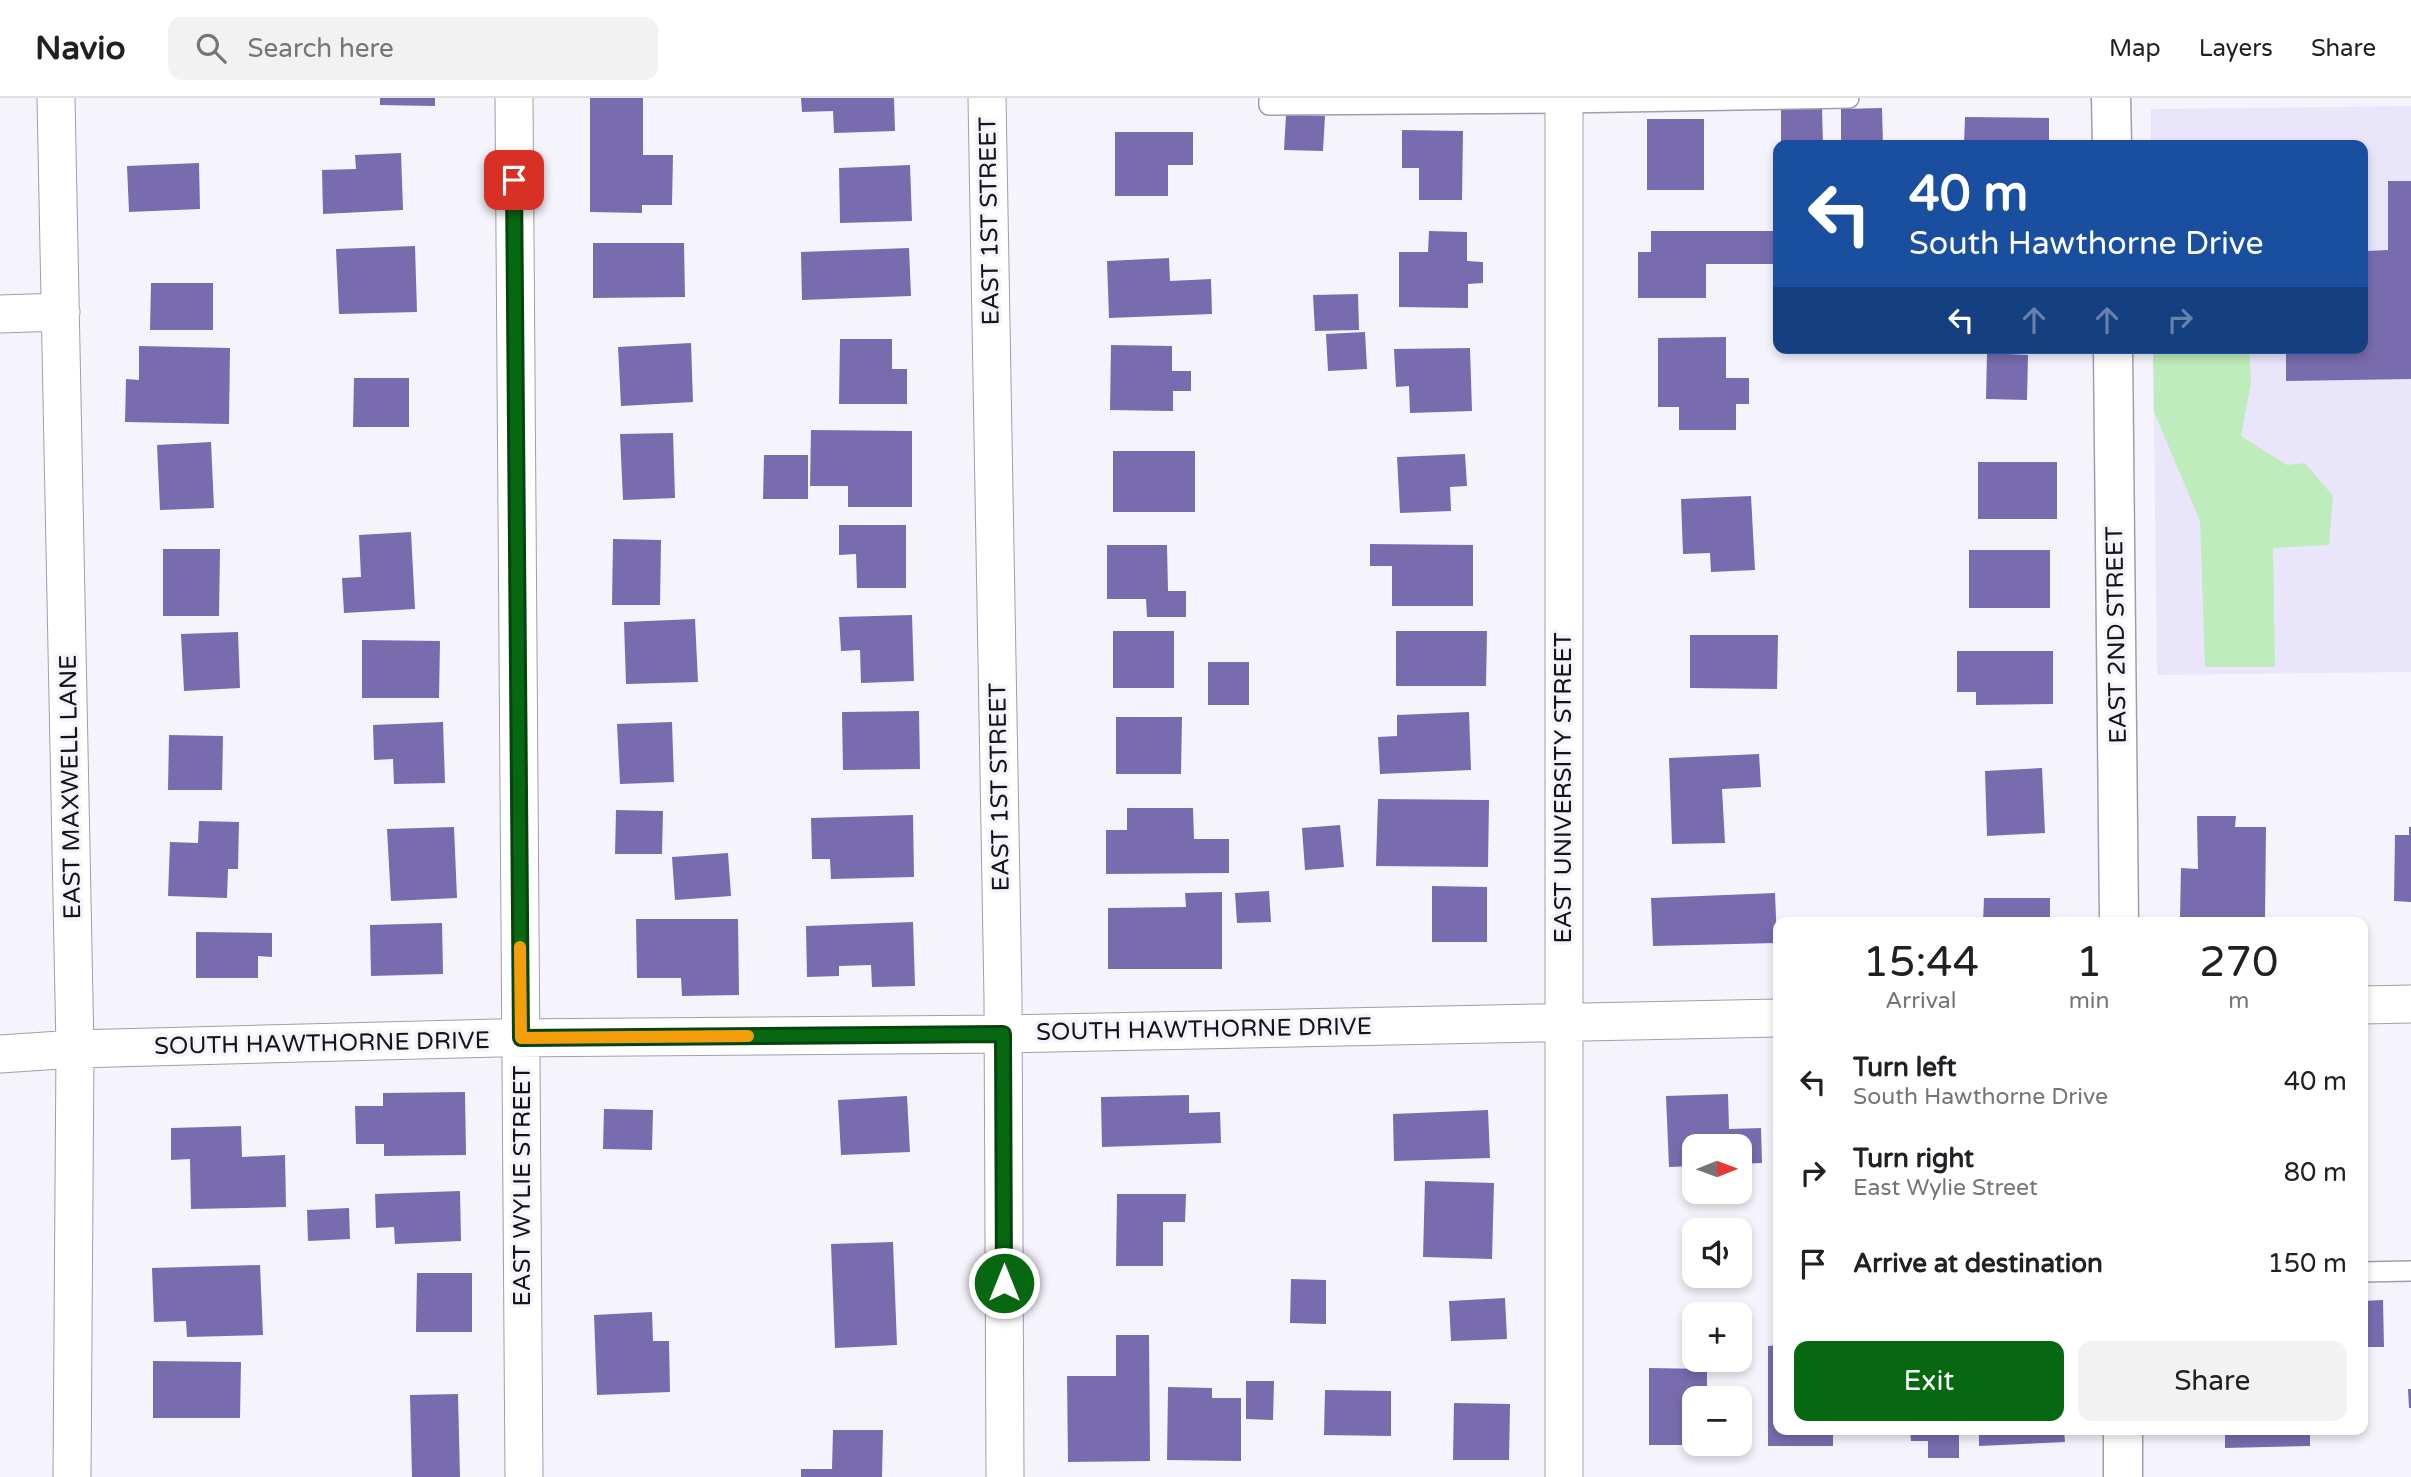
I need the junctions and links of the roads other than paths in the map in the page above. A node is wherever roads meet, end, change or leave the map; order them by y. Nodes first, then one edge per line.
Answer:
1 (56, 98) edge
2 (514, 98) edge
3 (987, 98) edge
4 (1269, 98) edge
5 (1849, 98) edge
6 (2111, 98) edge
7 (1564, 101) edge
8 (2112, 140) edge
9 (61, 313) junction
10 (0, 314) edge
11 (2113, 354) edge
12 (2119, 917) edge
13 (2411, 1004) edge
14 (2368, 1005) edge
15 (1773, 1018) edge
16 (1563, 1022) junction
17 (1003, 1034) junction
18 (521, 1038) junction
19 (75, 1049) junction
20 (0, 1054) edge
21 (2411, 1271) edge
22 (2368, 1272) edge
23 (2123, 1435) edge
24 (72, 1477) edge
25 (524, 1477) edge
26 (1004, 1477) edge
27 (1564, 1477) edge
28 (2123, 1477) edge

1 - 9 street, EAST MAXWELL LANE
2 - 18 street, EAST WYLIE STREET
3 - 17 street, EAST 1ST STREET
4 - 7 lane
5 - 7 lane
6 - 8 street
7 - 16 street, EAST UNIVERSITY STREET
9 - 10 street
9 - 19 street, EAST MAXWELL LANE
11 - 12 street, EAST 2ND STREET
13 - 14 street
15 - 16 street, SOUTH HAWTHORNE DRIVE
16 - 17 street, SOUTH HAWTHORNE DRIVE
16 - 27 street, EAST UNIVERSITY STREET
17 - 18 street, SOUTH HAWTHORNE DRIVE
17 - 26 street, EAST 1ST STREET
18 - 19 street, SOUTH HAWTHORNE DRIVE
18 - 25 street, EAST WYLIE STREET
19 - 20 street, SOUTH HAWTHORNE DRIVE
19 - 24 street, EAST MAXWELL LANE
21 - 22 lane
23 - 28 street

